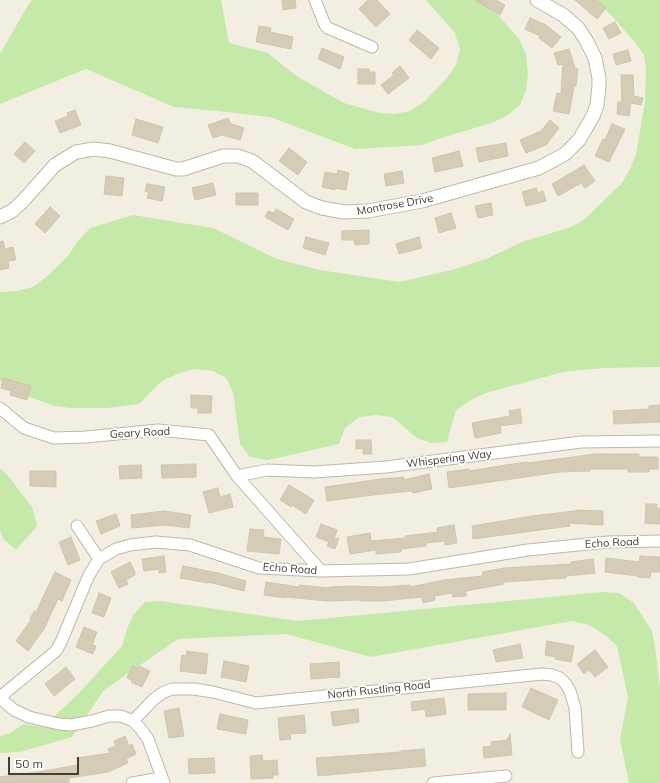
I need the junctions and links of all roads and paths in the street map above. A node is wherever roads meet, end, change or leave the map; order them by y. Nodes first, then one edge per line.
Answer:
1 (315, 0) edge
2 (537, 0) edge
3 (372, 47) dead end
4 (0, 217) edge
5 (0, 408) edge
6 (660, 441) edge
7 (237, 476) junction
8 (77, 526) dead end
9 (660, 541) edge
10 (99, 559) junction
11 (321, 571) junction
12 (0, 698) edge
13 (133, 721) junction
14 (578, 752) dead end
15 (506, 776) dead end
16 (163, 780) edge
17 (132, 783) edge
18 (433, 783) edge

1 - 3 street
2 - 4 street, Montrose Drive
5 - 7 street, Geary Road
6 - 7 street, Whispering Way
7 - 11 street, Geary Road
8 - 10 street
9 - 11 street, Echo Road
10 - 11 street, Echo Road
10 - 12 street, Echo Road
12 - 13 street
13 - 14 street, North Rustling Road
13 - 16 street
15 - 18 street
16 - 17 street

